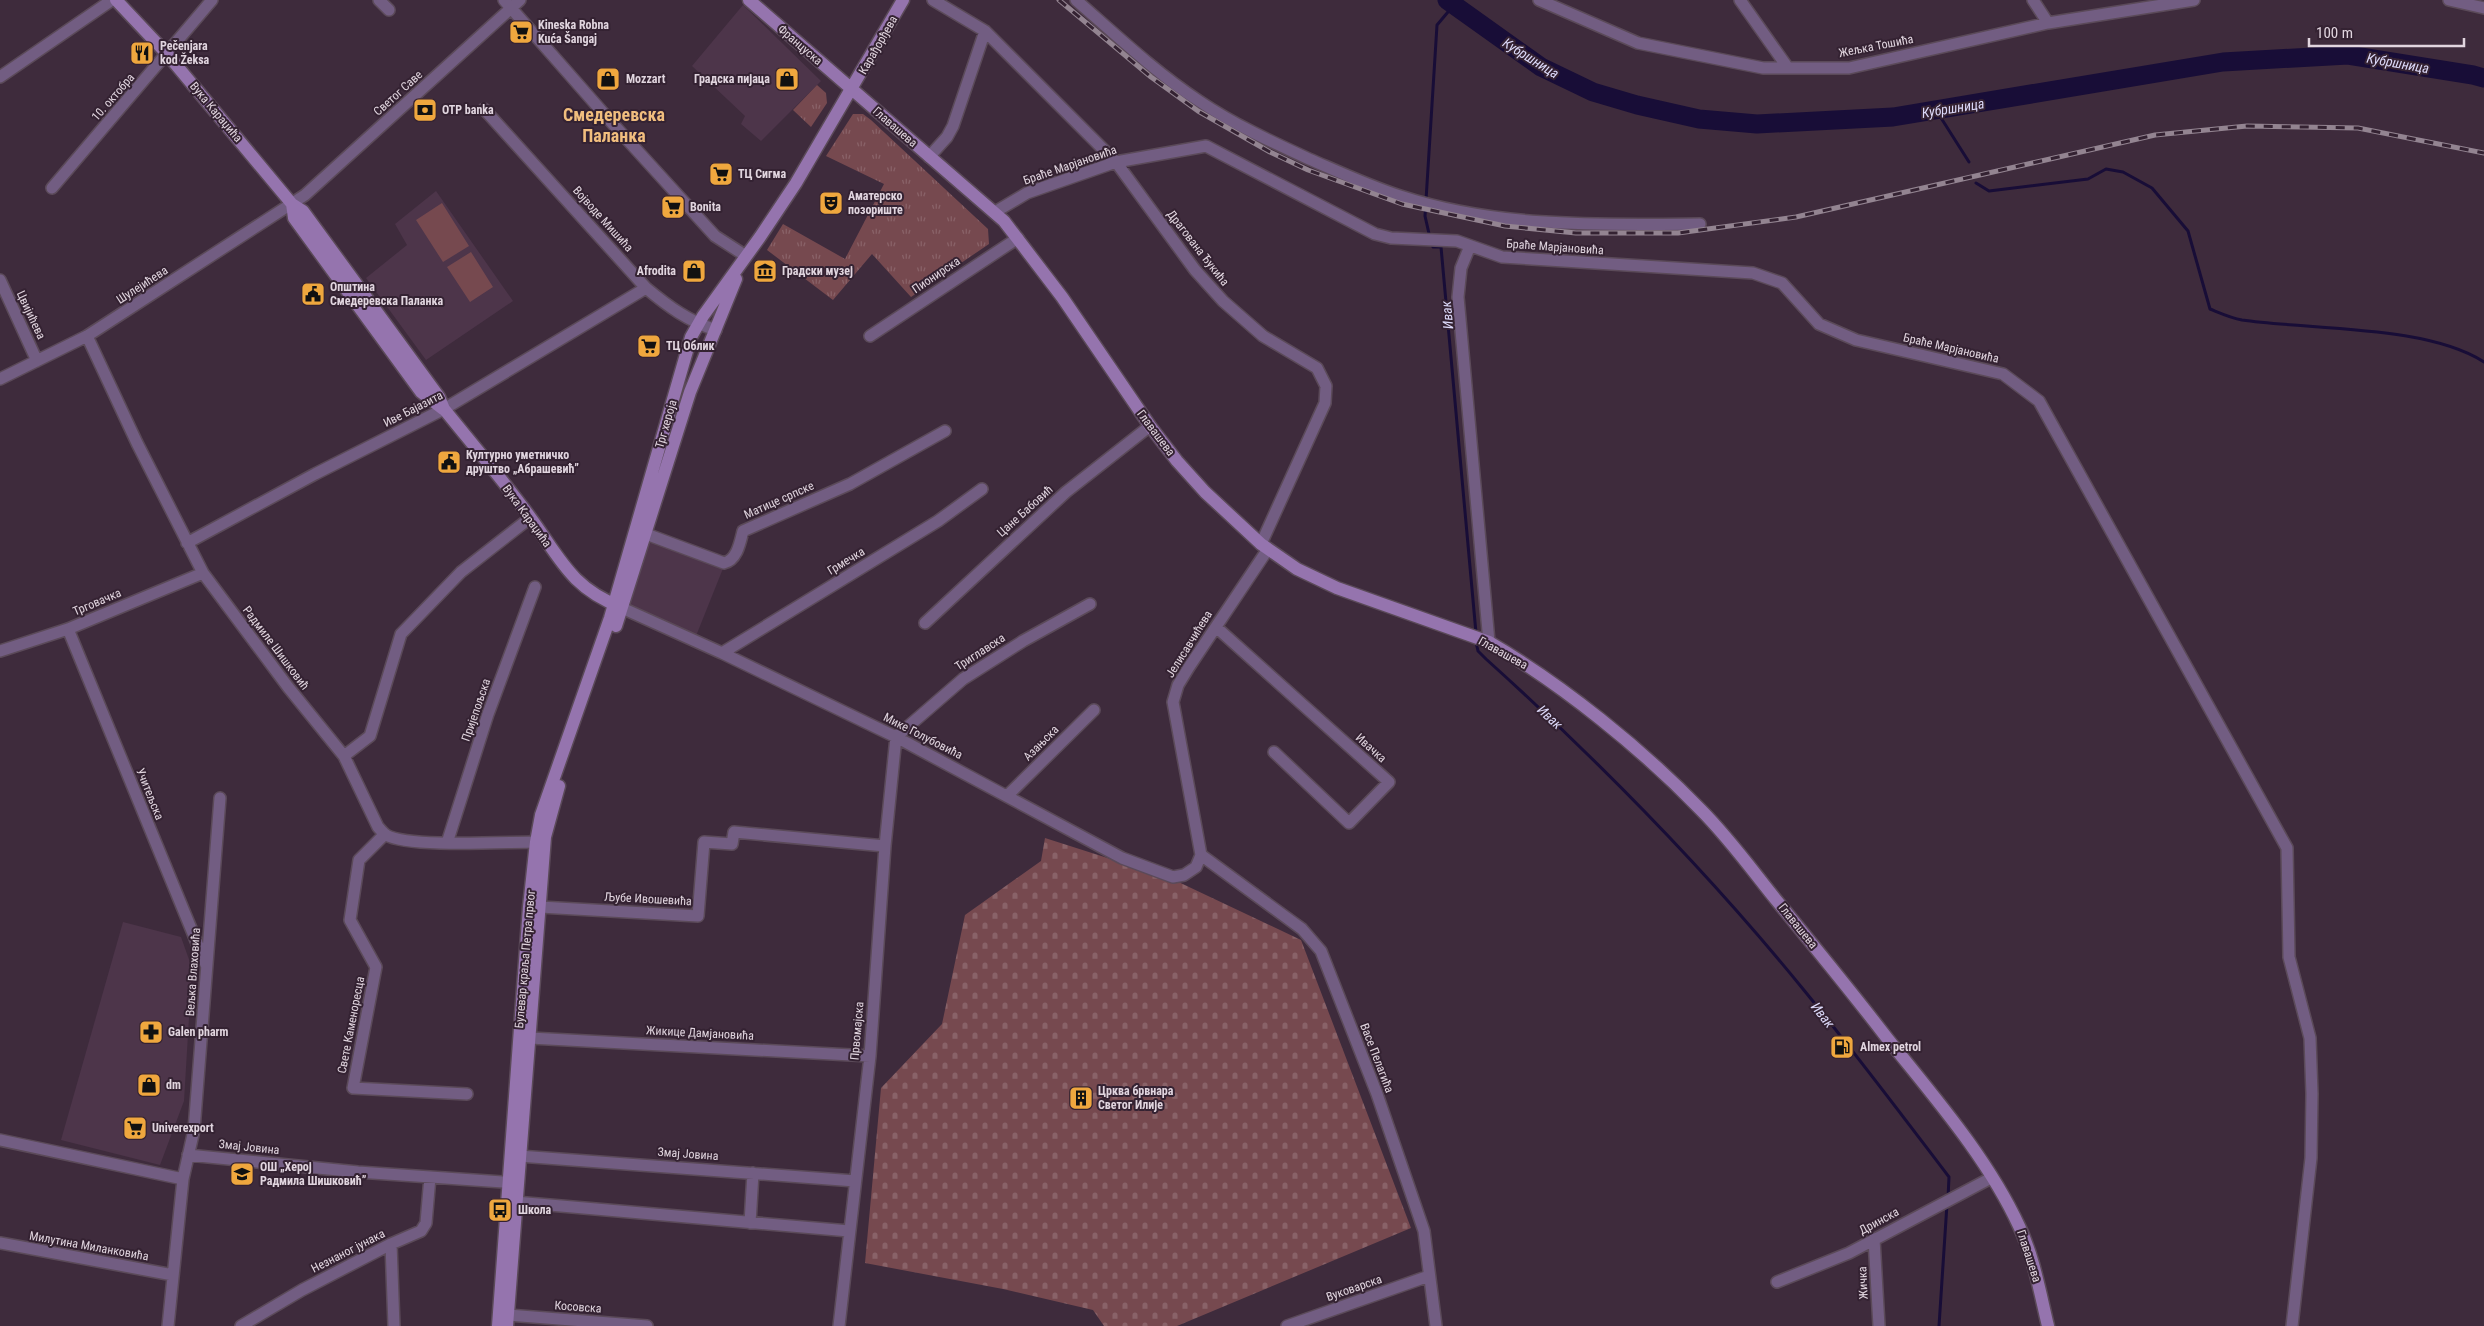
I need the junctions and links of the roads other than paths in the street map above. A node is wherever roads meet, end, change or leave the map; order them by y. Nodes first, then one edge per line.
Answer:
1 (112, 0) edge
2 (116, 0) edge
3 (212, 0) edge
4 (379, 0) edge
5 (749, 0) edge
6 (933, 0) edge
7 (1076, 0) edge
8 (1539, 0) edge
9 (1740, 0) edge
10 (2033, 0) edge
11 (2194, 0) edge
12 (2449, 0) edge
13 (900, 1) edge
14 (512, 3) edge
15 (2484, 8) edge
16 (389, 10) dead end
17 (2048, 23) junction
18 (985, 31) junction
19 (167, 54) junction
20 (1788, 68) junction
21 (0, 76) edge
22 (852, 90) junction
23 (484, 109) dead end
24 (929, 157) junction
25 (1116, 162) junction
26 (52, 188) dead end
27 (292, 204) junction
28 (995, 212) junction
29 (1700, 224) dead end
30 (1018, 238) junction
31 (1470, 246) junction
32 (746, 256) junction
33 (0, 280) edge
34 (646, 288) junction
35 (698, 324) junction
36 (716, 330) junction
37 (87, 336) junction
38 (870, 336) dead end
39 (37, 361) junction
40 (0, 379) edge
41 (444, 409) junction
42 (1150, 426) junction
43 (945, 431) dead end
44 (982, 489) dead end
45 (530, 518) junction
46 (640, 531) junction
47 (187, 542) junction
48 (1264, 546) junction
49 (203, 573) junction
50 (535, 587) dead end
51 (1090, 604) dead end
52 (618, 606) junction
53 (924, 623) dead end
54 (1216, 627) junction
55 (68, 629) junction
56 (1486, 641) junction
57 (0, 651) edge
58 (722, 653) junction
59 (1094, 710) dead end
60 (896, 737) junction
61 (1274, 752) dead end
62 (344, 756) junction
63 (1007, 796) junction
64 (220, 798) dead end
65 (385, 834) junction
66 (536, 842) junction
67 (447, 843) junction
68 (885, 846) junction
69 (1200, 855) junction
70 (540, 907) junction
71 (207, 969) junction
72 (530, 1038) junction
73 (870, 1056) junction
74 (468, 1094) dead end
75 (0, 1140) edge
76 (188, 1155) junction
77 (519, 1156) junction
78 (753, 1173) junction
79 (430, 1177) junction
80 (1991, 1178) junction
81 (183, 1179) junction
82 (855, 1181) junction
83 (512, 1182) junction
84 (515, 1202) junction
85 (750, 1223) junction
86 (849, 1231) junction
87 (1874, 1239) junction
88 (0, 1243) edge
89 (391, 1244) junction
90 (173, 1275) junction
91 (1429, 1276) junction
92 (1777, 1282) dead end
93 (508, 1321) edge
94 (168, 1326) edge
95 (241, 1326) edge
96 (394, 1326) edge
97 (498, 1326) edge
98 (647, 1326) edge
99 (839, 1326) edge
100 (1287, 1326) edge
101 (1436, 1326) edge
102 (1879, 1326) edge
103 (2048, 1326) edge
104 (2292, 1326) edge

1 - 21 street
2 - 19 main road, Вука Караџића
3 - 19 street, 10. октобра
4 - 16 street
5 - 22 main road, Француска
6 - 18 street, Драгована Ђукића
7 - 29 street, Браће Марјановића
8 - 20 street, Жељка Тошића
9 - 20 street
10 - 17 street
11 - 17 street, Жељка Тошића
12 - 15 street
13 - 22 main road, Карађорђева
14 - 27 street, Светог Саве
14 - 32 street
17 - 20 street, Жељка Тошића
18 - 24 street
18 - 25 street, Драгована Ђукића
19 - 26 street, 10. октобра
19 - 27 main road, Вука Караџића
22 - 24 main road, Главашева
22 - 32 main road, Трг хероја
23 - 34 street, Војводе Мишића
24 - 28 main road, Главашева
25 - 28 street, Браће Марјановића
25 - 31 street, Браће Марјановића
25 - 48 street, Драгована Ђукића
27 - 37 street, Шулејићева
27 - 41 main road, Вука Караџића
28 - 30 main road, Главашева
30 - 38 street, Пионирска
30 - 42 main road, Главашева
31 - 56 street
31 - 104 street, Браће Марјановића
32 - 35 main road, Трг хероја
32 - 36 main road, Трг хероја
33 - 39 street, Цвијићева
34 - 35 street, Војводе Мишића
34 - 41 street, Иве Бајазита
35 - 36 street, Војводе Мишића
35 - 46 main road, Трг хероја
36 - 46 main road, Трг хероја
37 - 39 street, Шулејићева
37 - 47 street, Радмиле Шишковић
39 - 40 street, Шулејићева
41 - 45 main road, Вука Караџића
41 - 47 street, Иве Бајазита
42 - 48 main road, Главашева
42 - 53 street, Цане Бабовић
43 - 46 street, Матице српске
44 - 58 street, Грмечка
45 - 52 main road, Вука Караџића
45 - 62 street
46 - 52 main road, Трг хероја
47 - 49 street, Радмиле Шишковић
48 - 54 street, Јелисавчићева
48 - 56 main road, Главашева
49 - 55 street, Трговачка
49 - 62 street, Радмиле Шишковић
50 - 67 street, Пријепољска
51 - 60 street, Триглавска
52 - 58 street, Мике Голубовића
52 - 66 main road, Булевар краља Петра првог
52 - 70 main road, Булевар краља Петра првог
54 - 61 street, Ивачка
54 - 69 street, Јелисавчићева
55 - 57 street, Трговачка
55 - 71 street, Учитељска
56 - 80 main road, Главашева
58 - 60 street, Мике Голубовића
59 - 63 street, Азањска
60 - 63 street, Мике Голубовића
60 - 68 street, Првомајска
62 - 65 street, Радмиле Шишковић
63 - 69 street, Мике Голубовића
64 - 71 street, Вељка Влаховића
65 - 67 street
65 - 74 street, Свете Каменоресца
66 - 67 street
66 - 83 main road, Булевар краља Петра првог
68 - 70 street, Љубе Ивошевића
68 - 73 street, Првомајска
69 - 91 street, Васе Пелагића
70 - 72 main road, Булевар краља Петра првог
71 - 76 street, Вељка Влаховића
72 - 73 street, Жикице Дамјановића
72 - 77 main road, Булевар краља Петра првог
73 - 82 street, Првомајска
75 - 81 street
76 - 79 street, Змај Јовина
76 - 81 street, Вељка Влаховића
77 - 78 street, Змај Јовина
77 - 83 main road, Булевар краља Петра првог
78 - 82 street, Змај Јовина
78 - 85 street
79 - 83 street, Змај Јовина
79 - 89 street, Незнаног јунака
80 - 87 street, Дринска
80 - 103 main road, Главашева
81 - 90 street, Вељка Влаховића
82 - 86 street, Првомајска
83 - 84 main road, Булевар краља Петра првог
83 - 97 main road, Булевар краља Петра првог
84 - 85 street
84 - 93 main road, Булевар краља Петра првог
85 - 86 street
86 - 99 street, Првомајска
87 - 92 street, Дринска
87 - 102 street, Жичка
88 - 90 street, Милутина Миланковића
89 - 95 street, Незнаног јунака
89 - 96 street
90 - 94 street, Вељка Влаховића
91 - 100 street, Вуковарска
91 - 101 street, Васе Пелагића
93 - 98 street, Косовска

